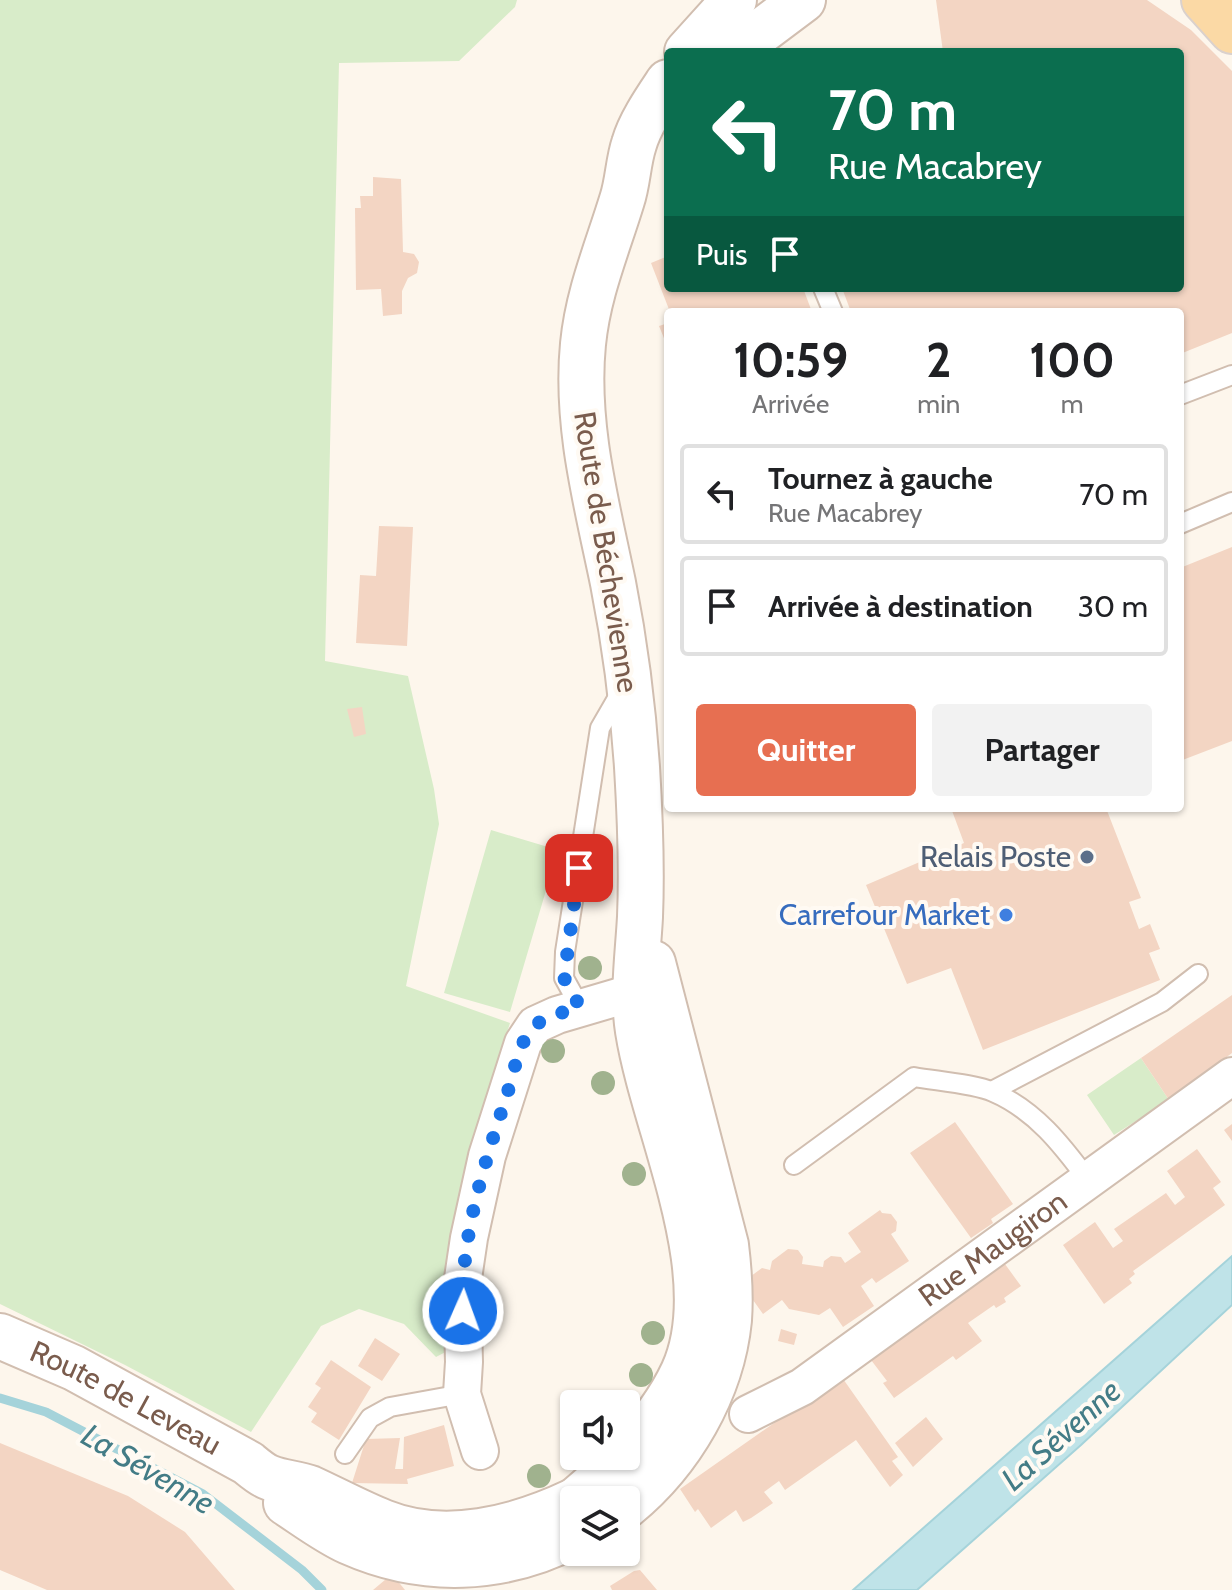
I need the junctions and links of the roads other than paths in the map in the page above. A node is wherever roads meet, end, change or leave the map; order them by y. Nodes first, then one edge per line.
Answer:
1 (803, 0) edge
2 (1204, 0) edge
3 (742, 21) edge
4 (1232, 31) edge
5 (694, 48) edge
6 (664, 89) edge
7 (664, 146) edge
8 (623, 197) junction
9 (1232, 375) edge
10 (1184, 393) edge
11 (1232, 502) edge
12 (1184, 522) edge
13 (628, 679) junction
14 (640, 914) junction
15 (1198, 974) dead end
16 (635, 992) junction
17 (580, 1007) junction
18 (1232, 1076) edge
19 (992, 1091) junction
20 (794, 1165) dead end
21 (1088, 1180) junction
22 (0, 1336) edge
23 (462, 1394) junction
24 (748, 1414) dead end
25 (640, 1437) edge
26 (480, 1451) dead end
27 (345, 1454) dead end
28 (258, 1470) joint
29 (608, 1470) edge
30 (590, 1486) edge
31 (640, 1495) edge
32 (560, 1507) edge
33 (560, 1542) edge
34 (443, 1558) junction

1 - 3 street
2 - 4 main road
3 - 5 street
6 - 8 street, Route de Béchevienne
7 - 8 street, Route de Béchevienne
8 - 13 street, Route de Béchevienne
9 - 10 lane
11 - 12 lane
13 - 14 street, Route de Béchevienne
13 - 17 lane
14 - 16 street, Route de Béchevienne
14 - 31 street, Route de Béchevienne
15 - 19 lane
16 - 17 street
16 - 25 street, Route de Béchevienne
17 - 23 street
18 - 21 street, Rue Maugiron
19 - 20 lane
19 - 21 lane
21 - 24 street, Rue Maugiron
22 - 28 street, Route de Leveau
23 - 26 street
23 - 27 lane
28 - 34 street, Route de Béchevienne
29 - 30 street, Route de Béchevienne
32 - 34 street, Route de Béchevienne
33 - 34 street, Route de Béchevienne

